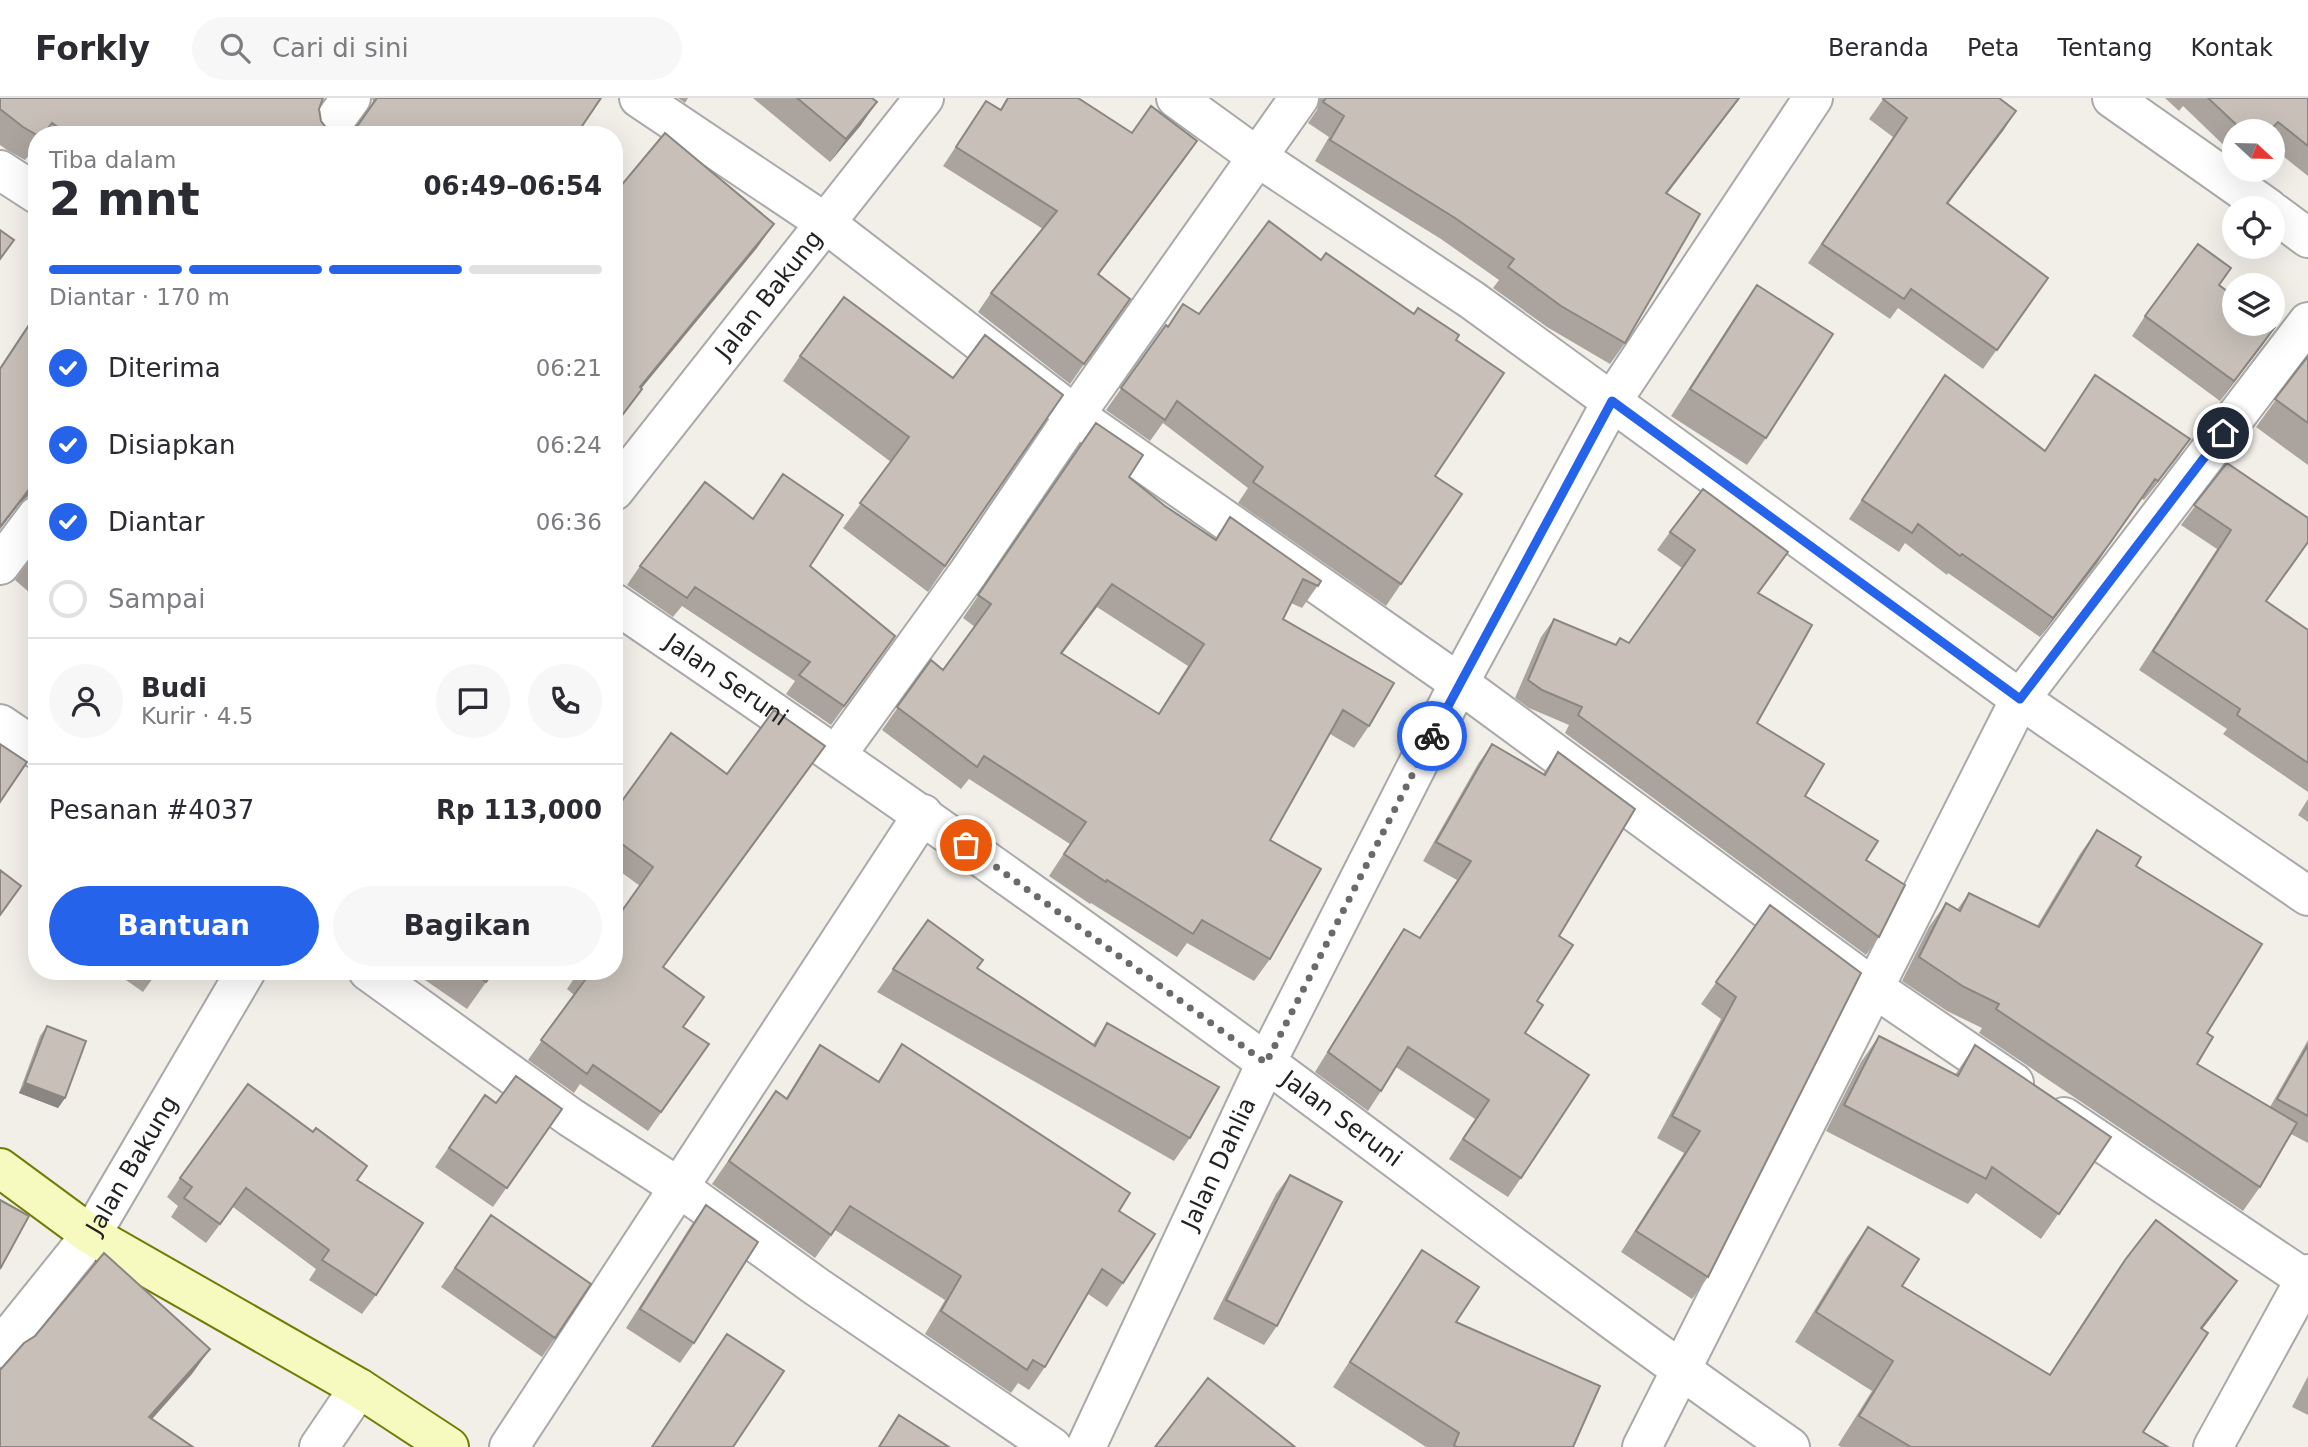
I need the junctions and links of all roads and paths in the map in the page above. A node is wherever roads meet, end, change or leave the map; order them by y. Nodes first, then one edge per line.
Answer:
1 (351, 98) edge
2 (639, 98) edge
3 (924, 98) edge
4 (1176, 98) edge
5 (1299, 98) edge
6 (1813, 98) edge
7 (2112, 98) edge
8 (331, 126) edge
9 (1256, 156) junction
10 (0, 170) edge
11 (28, 188) edge
12 (2251, 196) edge
13 (2285, 221) edge
14 (824, 222) junction
15 (2308, 238) edge
16 (2308, 322) edge
17 (1612, 401) junction
18 (1074, 415) junction
19 (623, 479) edge
20 (28, 528) edge
21 (0, 565) edge
22 (623, 609) edge
23 (1459, 683) junction
24 (2020, 699) junction
25 (0, 724) edge
26 (28, 743) edge
27 (837, 754) junction
28 (923, 814) junction
29 (2308, 896) edge
30 (241, 980) edge
31 (380, 980) edge
32 (1874, 988) junction
33 (1266, 1063) junction
34 (0, 1168) edge
35 (680, 1188) junction
36 (91, 1236) junction
37 (2307, 1276) edge
38 (0, 1348) edge
39 (1680, 1371) junction
40 (359, 1388) junction
41 (319, 1447) edge
42 (449, 1447) edge
43 (509, 1447) edge
44 (1052, 1447) edge
45 (1086, 1447) edge
46 (1642, 1447) edge
47 (1790, 1447) edge
48 (2213, 1447) edge

1 - 8 street
2 - 14 street
3 - 14 street, Jalan Bakung
4 - 9 street
5 - 9 street
6 - 17 street, Jalan Dahlia
7 - 12 street
9 - 17 street
9 - 18 street
10 - 11 street
13 - 15 street
14 - 18 street
14 - 19 street, Jalan Bakung
16 - 24 street
17 - 23 street, Jalan Dahlia
17 - 24 street
18 - 23 street
18 - 27 street
20 - 21 street
22 - 27 street, Jalan Seruni
23 - 32 street
23 - 33 street, Jalan Dahlia
24 - 29 street
24 - 32 street
25 - 26 street
27 - 28 street, Jalan Seruni
28 - 33 street, Jalan Seruni
28 - 35 street
30 - 36 street, Jalan Bakung
31 - 35 street
32 - 37 street
32 - 39 street
33 - 39 street, Jalan Seruni
33 - 45 street, Jalan Dahlia
34 - 36 street
35 - 43 street
35 - 44 street
36 - 38 street, Jalan Bakung
36 - 40 street
37 - 48 street
39 - 46 street
39 - 47 street, Jalan Seruni
40 - 41 street
40 - 42 street

